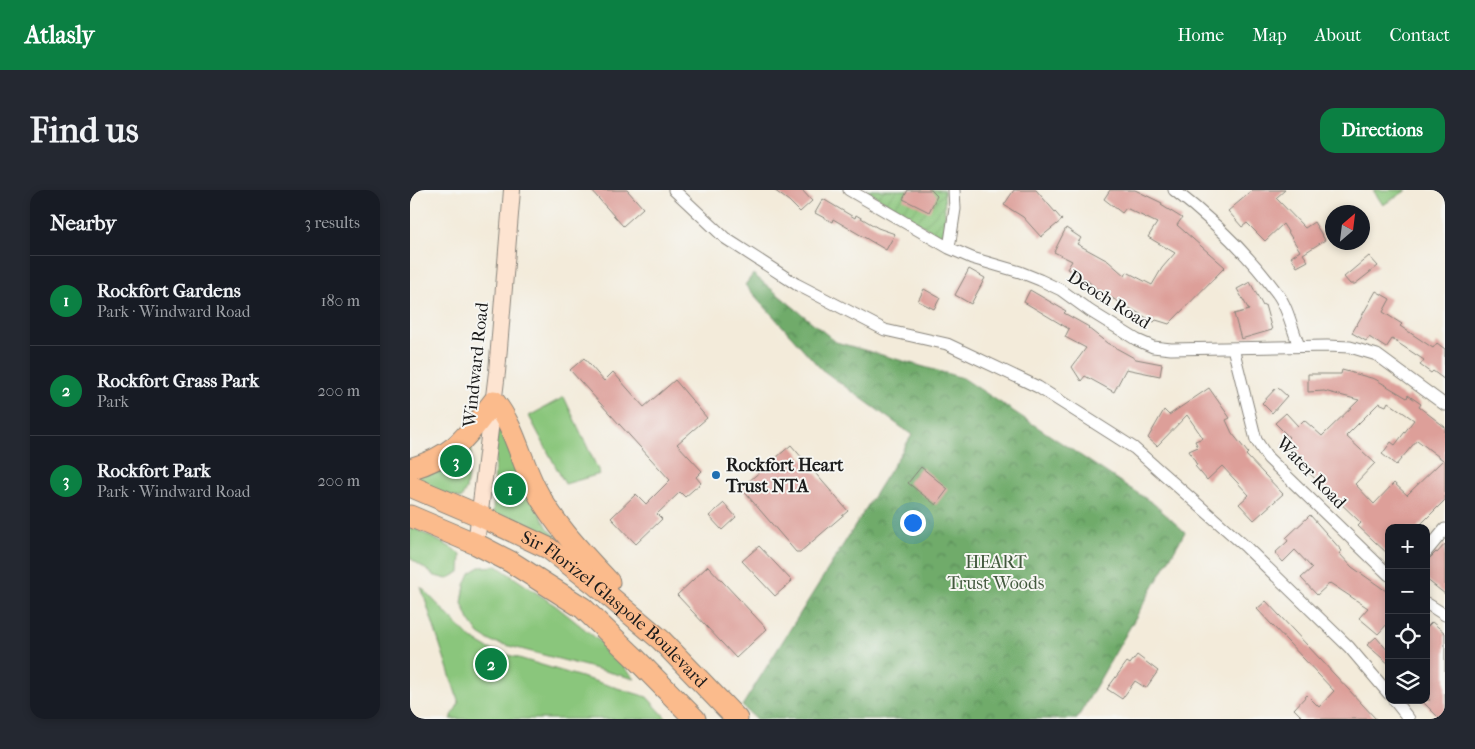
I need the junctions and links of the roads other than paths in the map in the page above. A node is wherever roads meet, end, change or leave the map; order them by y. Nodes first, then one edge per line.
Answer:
1 (512, 190) edge
2 (674, 190) edge
3 (849, 190) edge
4 (954, 190) edge
5 (1174, 190) edge
6 (949, 248) junction
7 (1298, 346) junction
8 (1233, 348) junction
9 (494, 401) junction
10 (1445, 405) edge
11 (410, 468) edge
12 (410, 486) edge
13 (478, 515) junction
14 (410, 516) edge
15 (1445, 529) edge
16 (476, 544) junction
17 (1430, 547) edge
18 (1385, 571) edge
19 (1430, 605) edge
20 (1445, 614) edge
21 (661, 640) junction
22 (1385, 689) edge
23 (1397, 704) edge
24 (694, 719) edge
25 (738, 719) edge
26 (1409, 719) edge

1 - 9 main road, Windward Road
2 - 22 street
3 - 6 street, Deoch Road
4 - 6 street
5 - 7 street
6 - 8 street, Deoch Road
7 - 8 street, Deoch Road
7 - 10 street, Deoch Road
8 - 18 street, Water Road
9 - 11 highway
9 - 13 main road, Windward Road
9 - 21 highway
12 - 13 highway, Sir Florizel Glaspole Boulevard
13 - 16 main road, Windward Road
13 - 21 highway, Sir Florizel Glaspole Boulevard
14 - 16 highway, Sir Florizel Glaspole Boulevard
15 - 17 street
16 - 24 highway, Sir Florizel Glaspole Boulevard
19 - 20 street
21 - 25 highway, Sir Florizel Glaspole Boulevard
23 - 26 street

